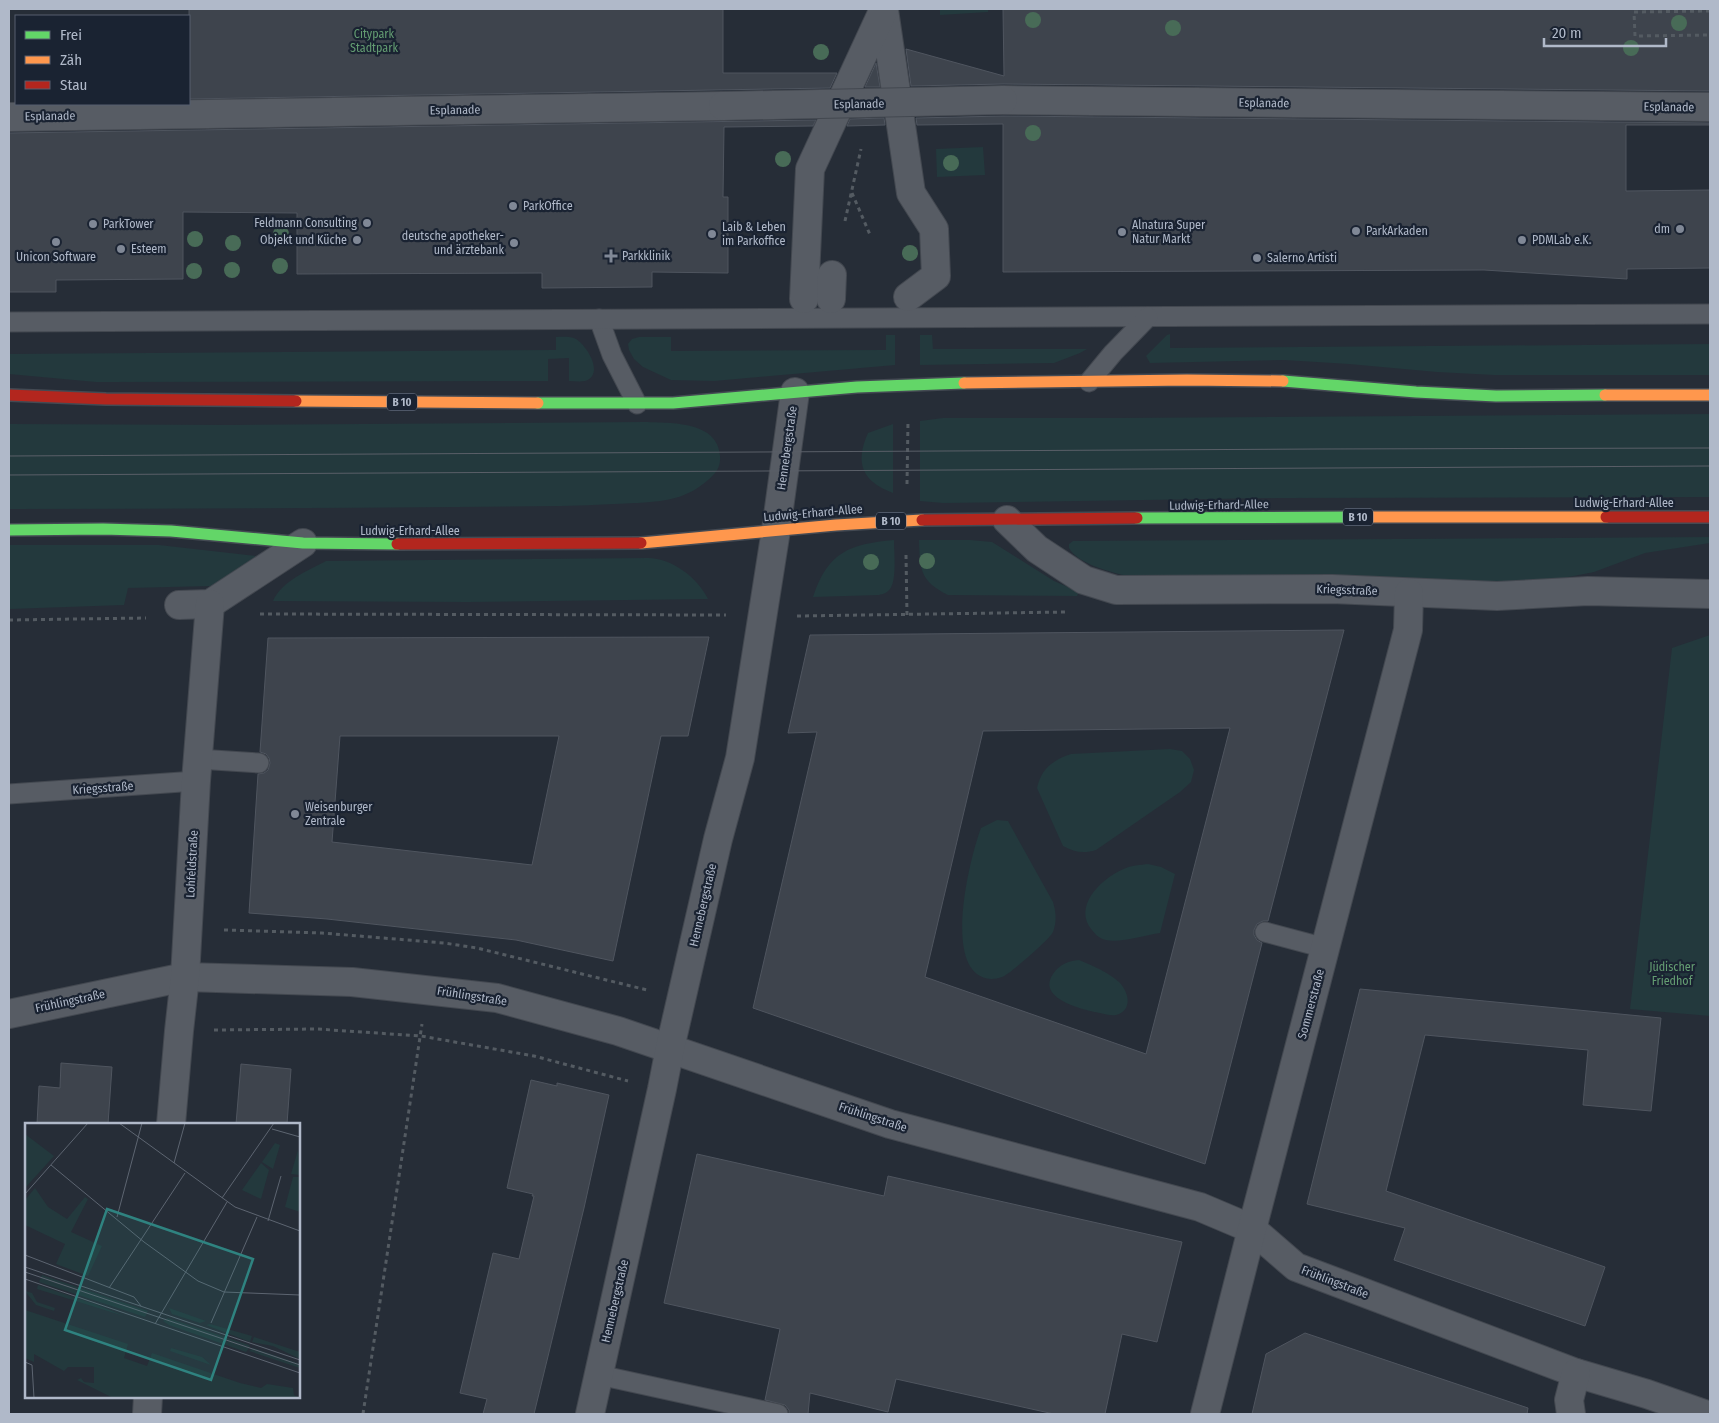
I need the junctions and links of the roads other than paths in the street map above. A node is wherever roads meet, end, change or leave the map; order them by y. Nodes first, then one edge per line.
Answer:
1 (884, 9) edge
2 (1710, 107) edge
3 (9, 117) edge
4 (908, 298) dead end
5 (804, 299) dead end
6 (1710, 314) edge
7 (1148, 317) junction
8 (599, 318) junction
9 (9, 322) edge
10 (1089, 382) junction
11 (795, 392) junction
12 (9, 395) edge
13 (1710, 395) edge
14 (637, 404) junction
15 (1710, 517) edge
16 (1006, 520) junction
17 (9, 530) edge
18 (776, 530) junction
19 (304, 543) junction
20 (1409, 593) junction
21 (1710, 594) edge
22 (179, 604) road end
23 (210, 604) junction
24 (259, 764) dead end
25 (197, 770) junction
26 (9, 794) edge
27 (1265, 932) dead end
28 (1325, 948) junction
29 (186, 978) junction
30 (9, 1014) edge
31 (670, 1048) junction
32 (171, 1123) edge
33 (1252, 1229) junction
34 (1576, 1373) junction
35 (599, 1375) junction
36 (148, 1398) edge
37 (147, 1414) edge
38 (590, 1414) edge
39 (778, 1414) edge
40 (1206, 1414) edge
41 (1571, 1414) edge
42 (1704, 1414) edge

1 - 4 street
1 - 5 street
2 - 3 street, Esplanade, bridge
6 - 7 lane
7 - 8 lane
7 - 10 lane
8 - 9 lane
8 - 14 lane
10 - 11 main road, B 10
10 - 13 main road, B 10
11 - 14 main road, B 10
11 - 18 street, Hennebergstraße
12 - 14 main road, B 10
15 - 16 main road, Ludwig-Erhard-Allee / B 10
16 - 18 main road, Ludwig-Erhard-Allee / B 10
16 - 20 street, Kriegsstraße
17 - 19 main road, Ludwig-Erhard-Allee / B 10
18 - 19 main road, Ludwig-Erhard-Allee / B 10
18 - 31 street, Hennebergstraße
19 - 23 street
20 - 21 street, Kriegsstraße
20 - 28 street, Sommerstraße
22 - 23 street
23 - 25 street, Lohfeldstraße
24 - 25 lane, Kriegsstraße
25 - 26 lane, Kriegsstraße
25 - 29 street, Lohfeldstraße
27 - 28 lane
28 - 33 street, Sommerstraße
29 - 30 street, Frühlingstraße
29 - 31 street, Frühlingstraße
29 - 32 street, Lohfeldstraße
31 - 33 street, Frühlingstraße
31 - 35 street, Hennebergstraße
33 - 34 street, Frühlingstraße
33 - 40 street, Sommerstraße
34 - 41 street
34 - 42 street, Frühlingstraße
35 - 38 street, Hennebergstraße
35 - 39 lane
36 - 37 street

